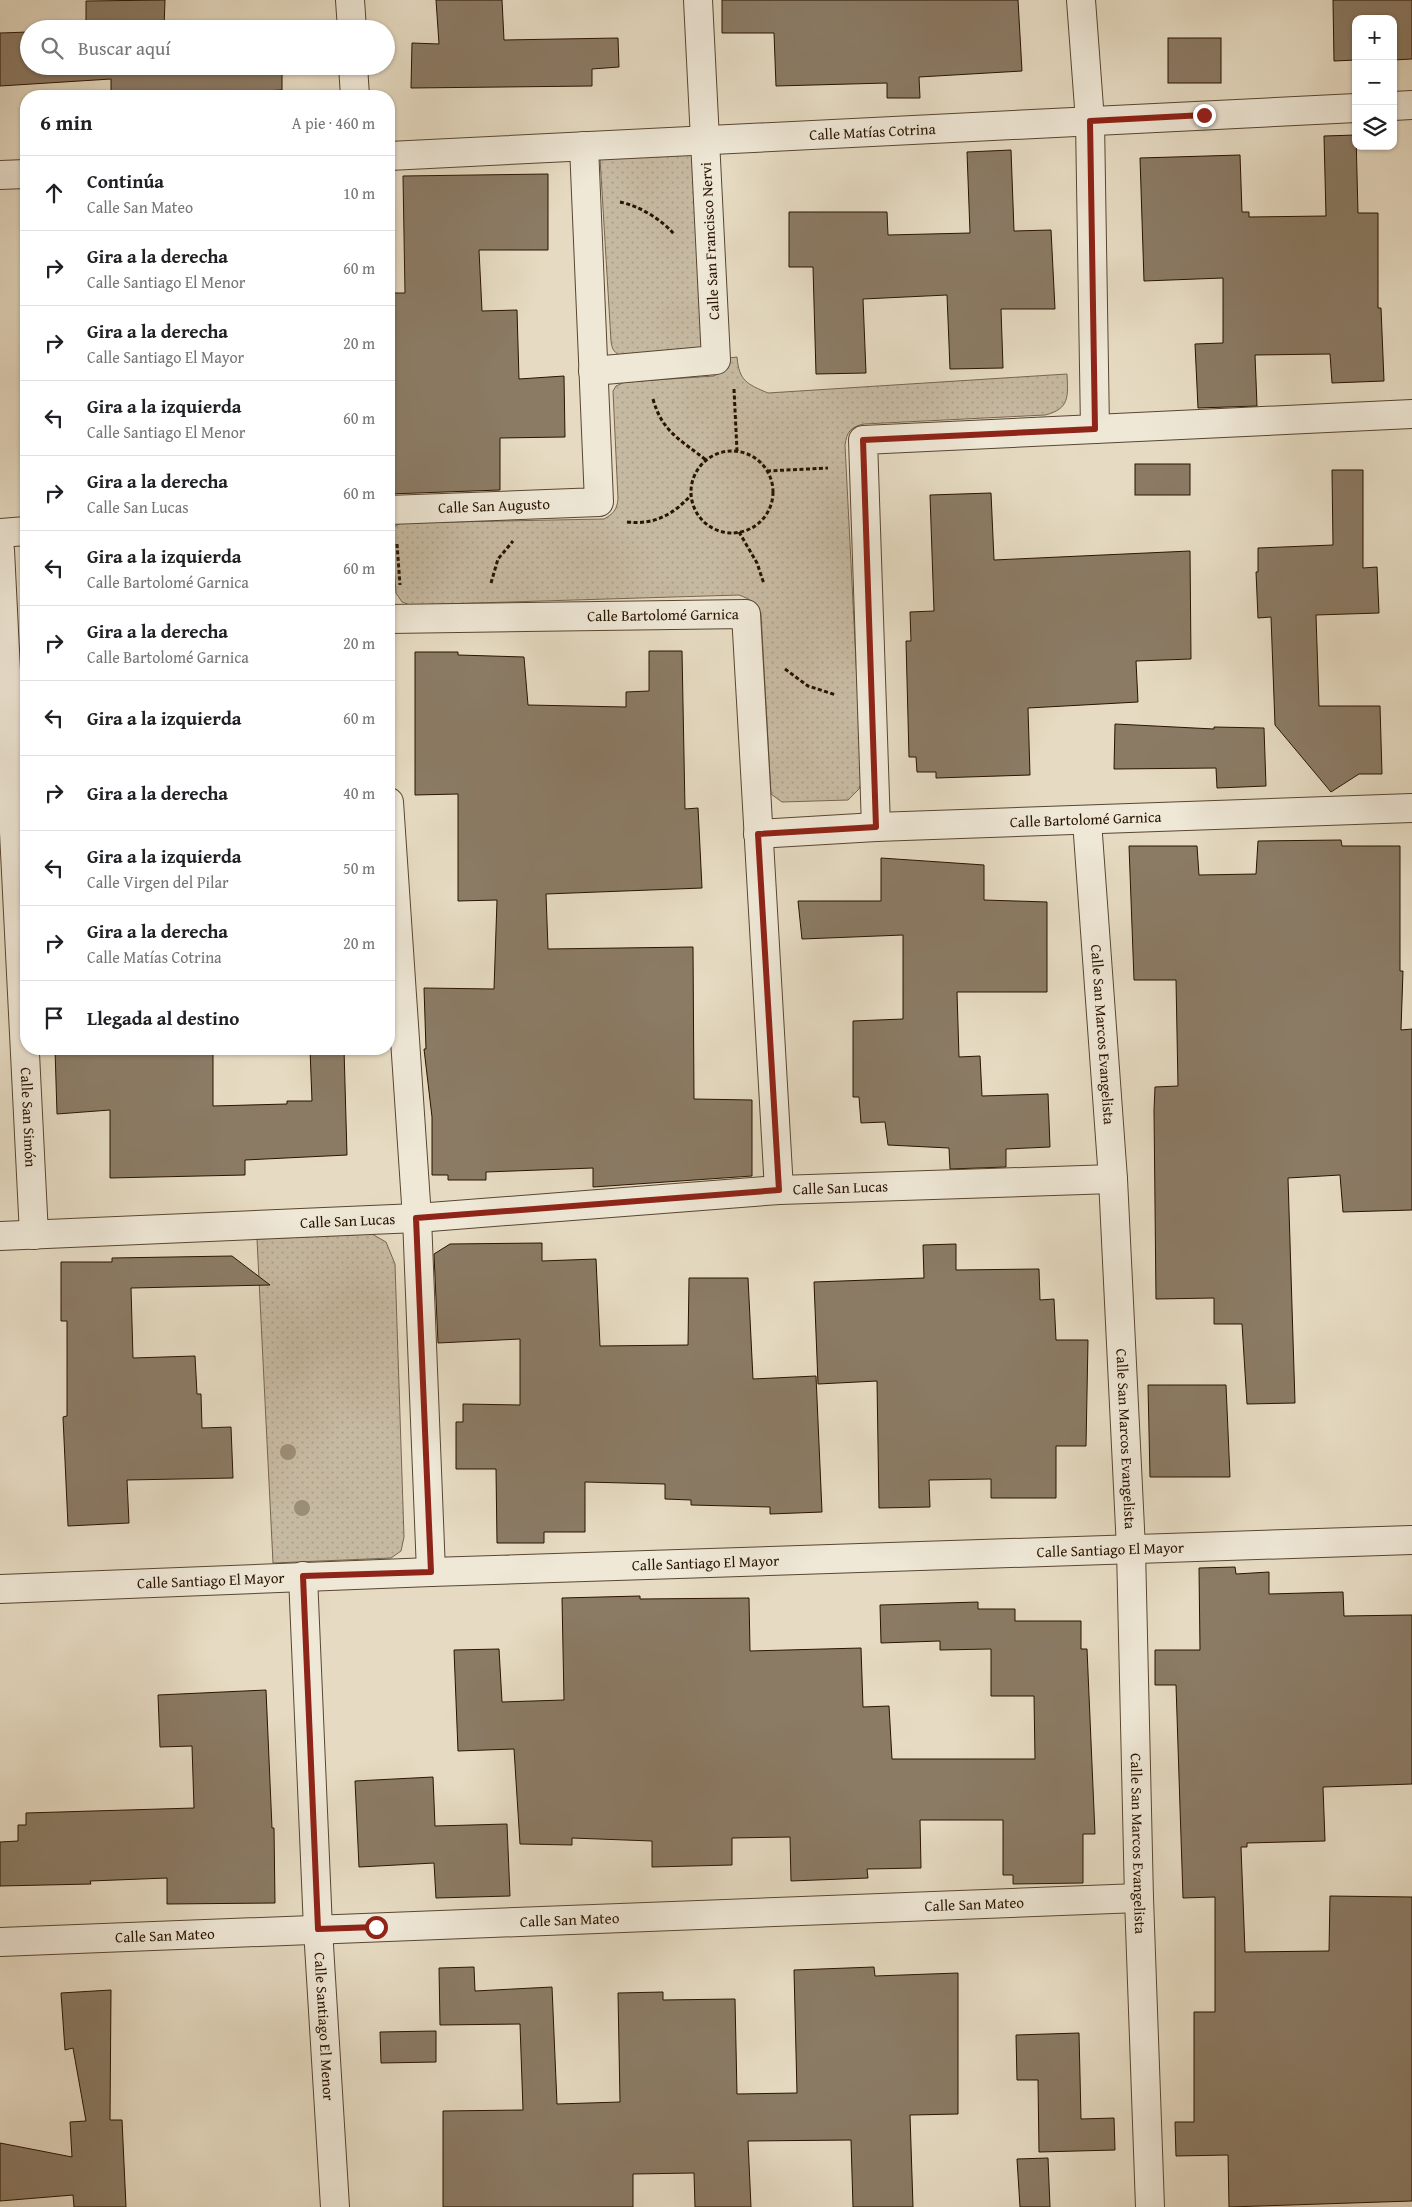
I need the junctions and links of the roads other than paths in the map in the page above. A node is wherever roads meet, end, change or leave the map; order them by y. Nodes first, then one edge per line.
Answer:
1 (350, 0) edge
2 (698, 0) edge
3 (1081, 0) edge
4 (351, 20) edge
5 (354, 75) edge
6 (355, 90) edge
7 (1412, 105) edge
8 (1397, 106) edge
9 (1352, 108) edge
10 (1090, 121) junction
11 (705, 140) junction
12 (584, 146) junction
13 (395, 156) edge
14 (20, 174) edge
15 (0, 175) edge
16 (594, 371) junction
17 (1412, 414) edge
18 (1095, 429) junction
19 (395, 510) edge
20 (20, 532) edge
21 (0, 533) edge
22 (0, 550) edge
23 (395, 620) edge
24 (1412, 808) edge
25 (1087, 820) junction
26 (876, 827) junction
27 (758, 834) junction
28 (395, 894) edge
29 (20, 953) edge
30 (25, 1055) edge
31 (1113, 1179) junction
32 (779, 1190) junction
33 (416, 1218) junction
34 (34, 1235) junction
35 (0, 1236) edge
36 (1412, 1540) edge
37 (1131, 1549) junction
38 (431, 1572) junction
39 (303, 1576) junction
40 (0, 1589) edge
41 (1139, 1898) junction
42 (318, 1929) junction
43 (0, 1942) edge
44 (335, 2207) edge
45 (1150, 2207) edge

1 - 4 street
2 - 11 street, Calle San Francisco Nervi
3 - 10 street
5 - 6 street
7 - 8 street
9 - 10 street, Calle Matías Cotrina
10 - 11 street, Calle Matías Cotrina
10 - 18 street
11 - 12 street, Calle Matías Cotrina
11 - 16 street, Calle San Francisco Nervi
12 - 13 street, Calle Matías Cotrina
12 - 16 street
14 - 15 street
16 - 19 street, Calle San Augusto
17 - 18 street
18 - 26 street
20 - 21 street
22 - 29 street, Calle San Simón
23 - 27 street, Calle Bartolomé Garnica
24 - 25 street, Calle Bartolomé Garnica
25 - 26 street, Calle Bartolomé Garnica
25 - 31 street, Calle San Marcos Evangelista
26 - 27 street, Calle Bartolomé Garnica
27 - 32 street, Calle Bartolomé Garnica
28 - 33 street
30 - 34 street, Calle San Simón
31 - 32 street, Calle San Lucas
31 - 37 street, Calle San Marcos Evangelista
32 - 33 street, Calle San Lucas
33 - 34 street, Calle San Lucas
33 - 38 street
34 - 35 street, Calle San Lucas
36 - 37 street, Calle Santiago El Mayor
37 - 38 street, Calle Santiago El Mayor
37 - 41 street, Calle San Marcos Evangelista
38 - 39 street, Calle Santiago El Mayor
39 - 40 street, Calle Santiago El Mayor
39 - 42 street, Calle Santiago El Menor
41 - 42 street, Calle San Mateo
41 - 45 street, Calle San Marcos Evangelista
42 - 43 street, Calle San Mateo
42 - 44 street, Calle Santiago El Menor

